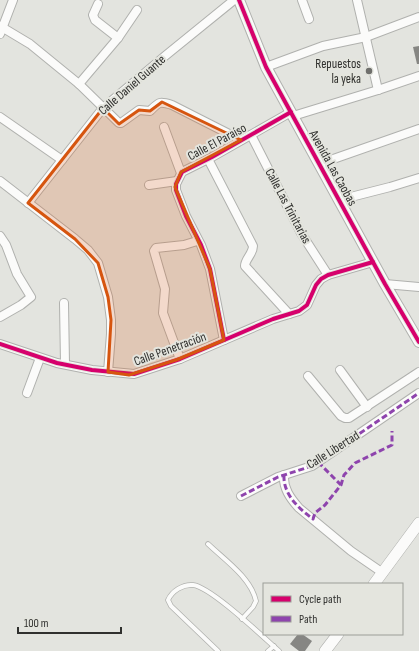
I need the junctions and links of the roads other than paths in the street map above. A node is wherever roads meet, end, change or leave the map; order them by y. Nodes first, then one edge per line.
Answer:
1 (13, 0) edge
2 (234, 0) edge
3 (239, 0) edge
4 (302, 0) edge
5 (357, 0) edge
6 (98, 4) dead end
7 (137, 10) dead end
8 (419, 17) edge
9 (309, 19) dead end
10 (1, 29) edge
11 (366, 37) junction
12 (118, 38) junction
13 (266, 67) junction
14 (419, 76) edge
15 (79, 84) junction
16 (378, 90) junction
17 (103, 108) junction
18 (292, 114) junction
19 (0, 117) edge
20 (164, 127) dead end
21 (419, 129) edge
22 (251, 135) junction
23 (241, 140) junction
24 (208, 159) junction
25 (62, 160) junction
26 (319, 164) junction
27 (179, 177) junction
28 (419, 178) edge
29 (0, 181) edge
30 (149, 185) dead end
31 (339, 200) junction
32 (28, 203) junction
33 (0, 236) edge
34 (197, 241) junction
35 (373, 262) junction
36 (328, 275) junction
37 (385, 284) junction
38 (419, 287) edge
39 (64, 303) dead end
40 (288, 314) junction
41 (0, 317) edge
42 (224, 340) junction
43 (419, 342) edge
44 (0, 344) edge
45 (40, 358) junction
46 (180, 359) junction
47 (65, 364) junction
48 (340, 370) dead end
49 (108, 372) junction
50 (419, 372) edge
51 (308, 376) dead end
52 (27, 393) dead end
53 (419, 394) edge
54 (367, 407) junction
55 (284, 475) junction
56 (241, 496) dead end
57 (419, 523) edge
58 (208, 544) dead end
59 (382, 573) junction
60 (375, 583) edge
61 (242, 619) junction
62 (337, 635) edge
63 (274, 646) junction
64 (218, 651) edge
65 (268, 651) edge
66 (279, 651) edge
67 (325, 651) edge

1 - 10 street
2 - 17 street, Calle Daniel Guante
3 - 13 street, Avenida Las Caobas
4 - 9 street
5 - 11 street
6 - 12 street
7 - 12 street
8 - 11 street
10 - 15 street
11 - 13 street
11 - 16 street
12 - 15 street
13 - 18 street, Avenida Las Caobas
14 - 16 street, Calle El Paraíso
15 - 17 street
16 - 18 street, Calle El Paraíso
17 - 23 street
17 - 25 street, Calle Daniel Guante
18 - 22 street, Calle El Paraíso
18 - 26 street, Avenida Las Caobas
19 - 25 street
20 - 27 street
21 - 26 street
22 - 23 street, Calle El Paraíso
22 - 36 street, Calle Las Trinitarias
23 - 24 street, Calle El Paraíso
24 - 27 street, Calle El Paraíso
24 - 40 street
25 - 32 street, Calle Daniel Guante
26 - 31 street, Avenida Las Caobas
27 - 30 street, Calle El Paraíso
27 - 34 street
28 - 31 street
29 - 32 street
31 - 35 street, Avenida Las Caobas
32 - 49 street
33 - 41 street
34 - 42 street
34 - 46 street
35 - 36 street
35 - 37 street, Avenida Las Caobas
36 - 40 street, Calle Penetración
37 - 38 street
37 - 43 street, Avenida Las Caobas
39 - 47 street
40 - 42 street, Calle Penetración
42 - 46 street, Calle Penetración
44 - 45 street, Calle Penetración
45 - 47 street, Calle Penetración
45 - 52 street
46 - 49 street, Calle Penetración
47 - 49 street, Calle Penetración
48 - 54 street
50 - 54 street
51 - 54 street
53 - 55 street, Calle Libertad
55 - 56 street, Calle Libertad
55 - 59 street
57 - 59 main road
58 - 61 lane
59 - 60 main road
61 - 63 lane
61 - 64 lane
62 - 67 main road
63 - 65 lane
63 - 66 lane

